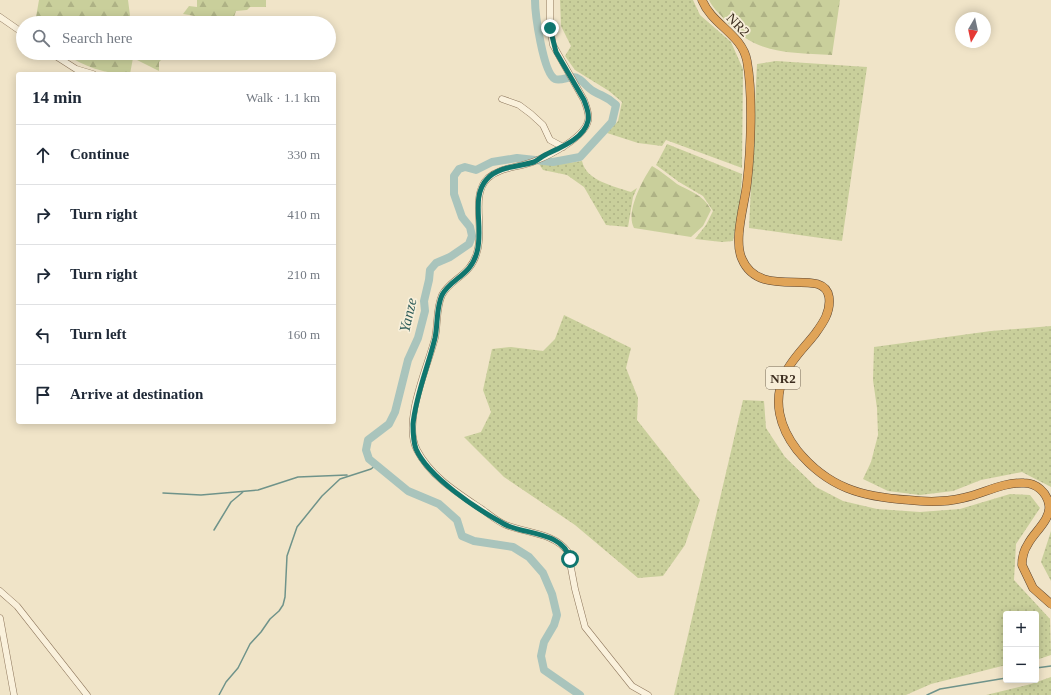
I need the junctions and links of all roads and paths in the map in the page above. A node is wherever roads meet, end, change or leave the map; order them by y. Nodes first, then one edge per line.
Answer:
1 (550, 0) edge
2 (702, 0) edge
3 (0, 17) edge
4 (16, 28) edge
5 (62, 60) edge
6 (86, 72) edge
7 (502, 99) dead end
8 (563, 147) junction
9 (0, 591) edge
10 (1051, 604) edge
11 (0, 618) edge
12 (14, 695) edge
13 (87, 695) edge
14 (648, 695) edge

1 - 8 street
2 - 10 highway, NR2 / NR2
3 - 4 street
5 - 6 street
7 - 8 street
8 - 14 street
9 - 13 street
11 - 12 street

